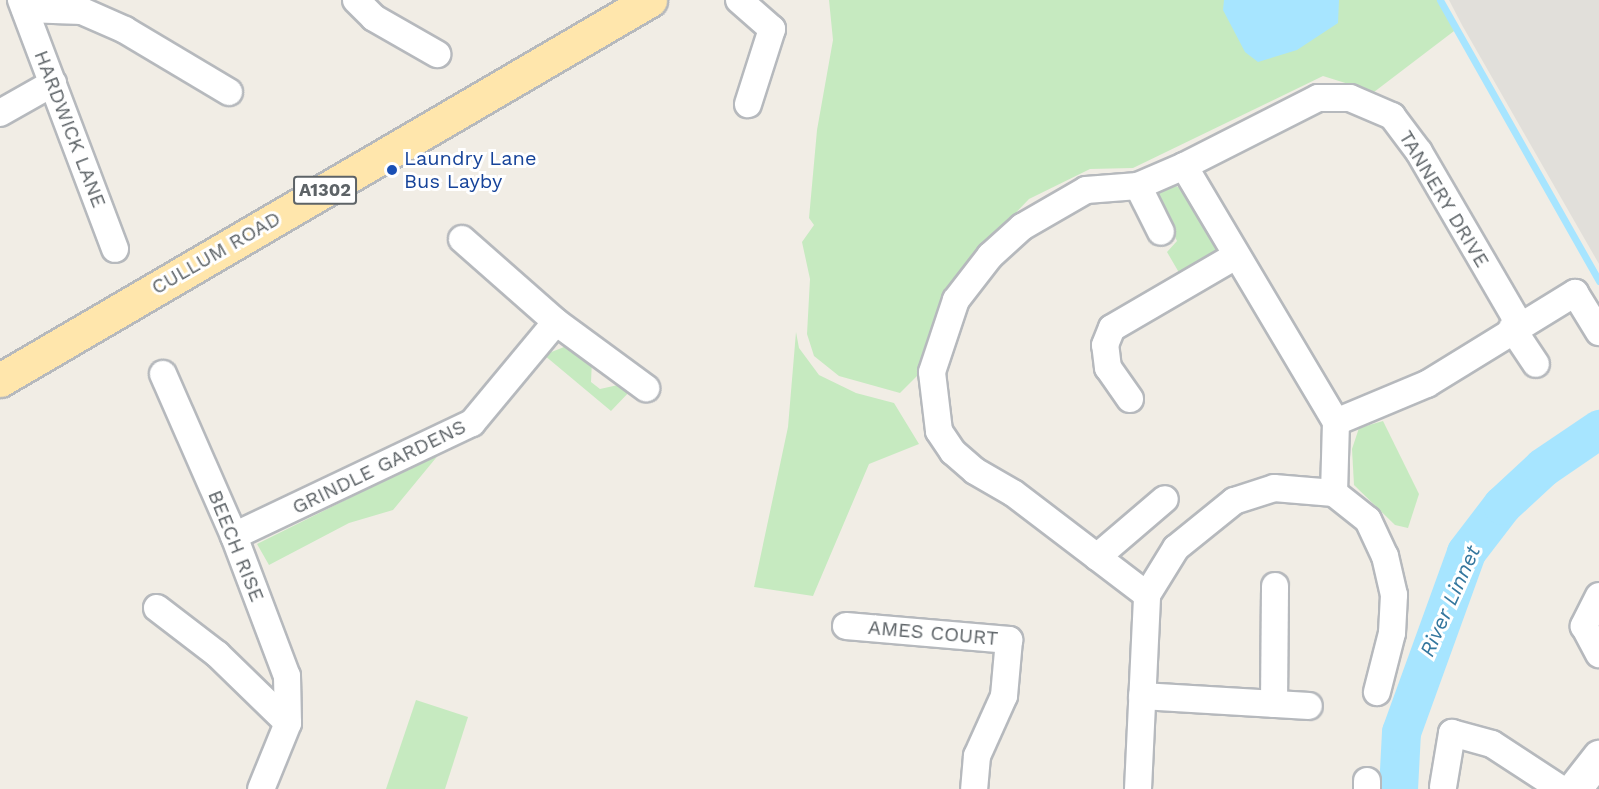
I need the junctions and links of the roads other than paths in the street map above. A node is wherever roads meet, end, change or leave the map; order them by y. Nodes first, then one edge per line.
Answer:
1 (356, 0) edge
2 (650, 0) edge
3 (739, 0) edge
4 (23, 5) edge
5 (437, 54) dead end
6 (53, 83) junction
7 (229, 92) dead end
8 (748, 104) dead end
9 (0, 113) edge
10 (1184, 166) junction
11 (1138, 186) junction
12 (1161, 232) dead end
13 (462, 239) dead end
14 (115, 249) dead end
15 (1234, 257) junction
16 (556, 322) junction
17 (1516, 326) junction
18 (1599, 332) edge
19 (1536, 364) dead end
20 (163, 374) dead end
21 (0, 380) edge
22 (646, 388) dead end
23 (1130, 399) dead end
24 (1336, 422) junction
25 (1334, 493) junction
26 (1165, 499) dead end
27 (234, 537) junction
28 (1097, 557) junction
29 (1275, 586) dead end
30 (1148, 595) junction
31 (1599, 596) edge
32 (157, 608) dead end
33 (846, 626) dead end
34 (1599, 654) edge
35 (1377, 692) dead end
36 (1142, 696) junction
37 (1274, 704) junction
38 (1309, 706) dead end
39 (288, 723) junction
40 (1599, 757) edge
41 (1443, 787) dead end
42 (261, 789) edge
43 (974, 789) edge
44 (1138, 789) edge
45 (1561, 789) edge
46 (1574, 789) edge

1 - 5 street
2 - 21 main road, CULLUM ROAD / A1302
3 - 8 street
4 - 6 street, HARDWICK LANE
4 - 7 street, HARDWICK LANE
6 - 9 street
6 - 14 street, HARDWICK LANE
10 - 11 street, TANNERY DRIVE
10 - 15 street
10 - 17 street, TANNERY DRIVE
11 - 12 street
11 - 28 street, TANNERY DRIVE
13 - 16 street
15 - 23 street
15 - 24 street
16 - 22 street
16 - 27 street, GRINDLE GARDENS
17 - 18 street
17 - 19 street, TANNERY DRIVE
17 - 24 street
20 - 27 street, BEECH RISE
24 - 25 street
25 - 30 street
25 - 35 street
26 - 28 street
27 - 39 street, BEECH RISE
28 - 30 street, TANNERY DRIVE
29 - 37 street
30 - 36 street
31 - 34 street
32 - 39 street
33 - 43 street, AMES COURT
36 - 37 street
36 - 44 street
37 - 38 street
39 - 42 street, BEECH RISE
40 - 46 street
41 - 45 street

